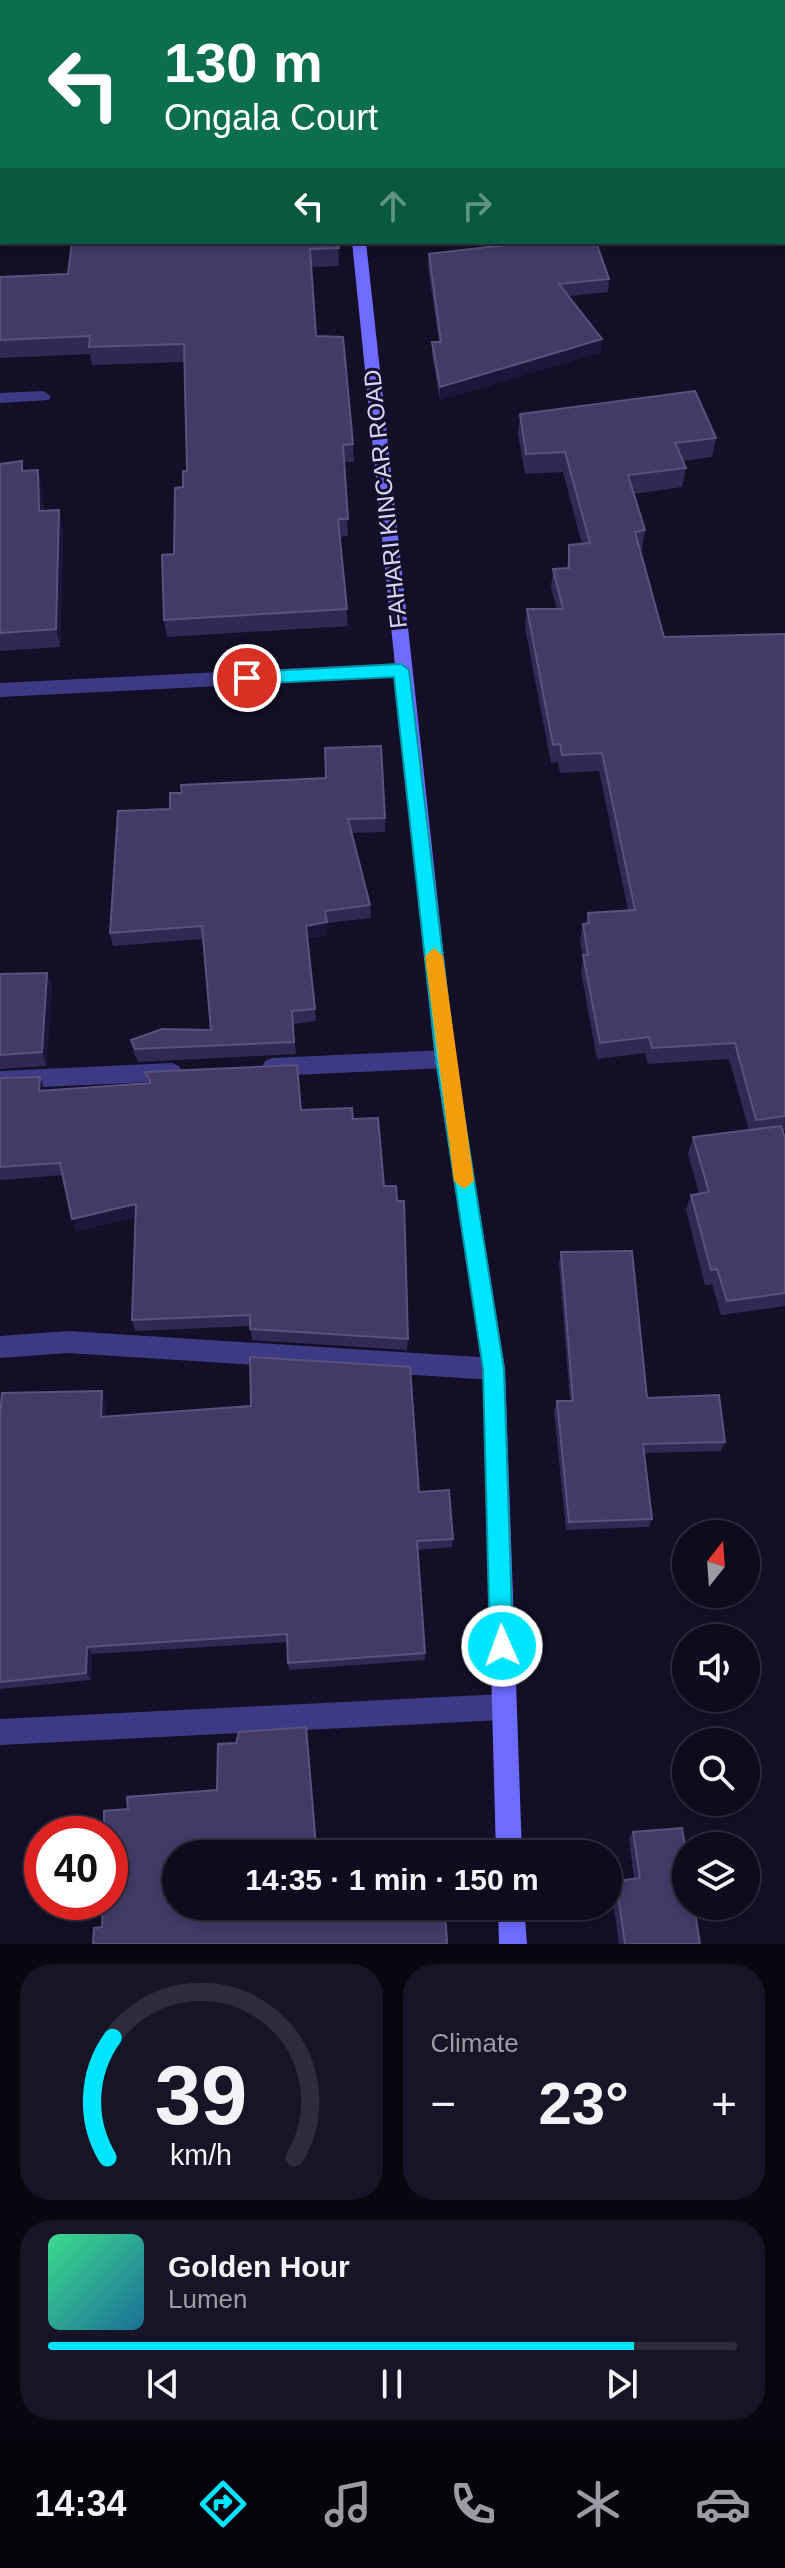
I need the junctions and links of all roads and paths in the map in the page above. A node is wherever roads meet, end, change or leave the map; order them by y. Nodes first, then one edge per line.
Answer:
1 (359, 244) edge
2 (43, 396) dead end
3 (0, 398) edge
4 (401, 670) junction
5 (0, 690) edge
6 (445, 1059) junction
7 (254, 1068) edge
8 (191, 1071) edge
9 (0, 1080) edge
10 (0, 1347) edge
11 (494, 1369) junction
12 (503, 1707) junction
13 (0, 1732) edge
14 (508, 1840) edge
15 (512, 1920) edge
16 (513, 1944) edge

1 - 4 street, FAHARI KINCAR ROAD
2 - 3 street
4 - 5 street
4 - 6 street, FAHARI KINCAR ROAD
6 - 7 street
6 - 11 street, FAHARI KINCAR ROAD
8 - 9 street
10 - 11 street
11 - 12 street, FAHARI KINCAR ROAD
12 - 13 street
12 - 14 street, FAHARI KINCAR ROAD
15 - 16 street

